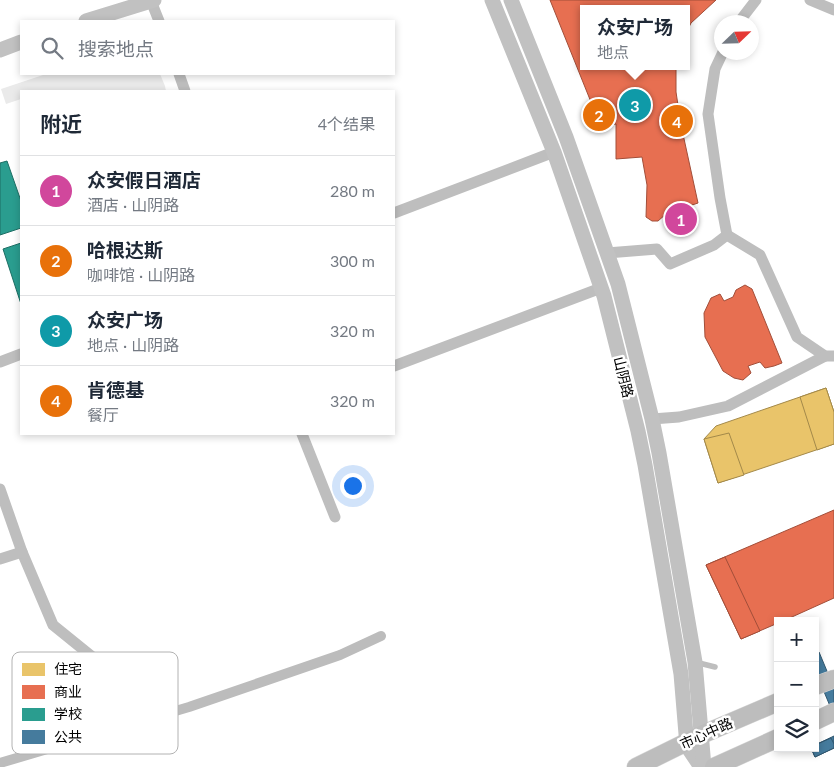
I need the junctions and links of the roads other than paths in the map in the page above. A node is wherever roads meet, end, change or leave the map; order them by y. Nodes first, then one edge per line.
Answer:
1 (152, 0) edge
2 (492, 0) edge
3 (511, 0) edge
4 (756, 0) edge
5 (810, 0) edge
6 (834, 10) edge
7 (744, 15) edge
8 (89, 20) edge
9 (159, 20) edge
10 (20, 42) edge
11 (0, 50) edge
12 (719, 60) edge
13 (179, 75) edge
14 (185, 90) edge
15 (554, 152) junction
16 (395, 213) edge
17 (727, 235) junction
18 (607, 253) junction
19 (601, 288) junction
20 (20, 354) edge
21 (829, 356) edge
22 (0, 362) edge
23 (395, 366) edge
24 (652, 419) junction
25 (302, 435) edge
26 (0, 489) edge
27 (335, 516) dead end
28 (22, 552) junction
29 (0, 558) edge
30 (86, 652) edge
31 (695, 662) junction
32 (715, 667) dead end
33 (834, 679) edge
34 (819, 685) edge
35 (774, 704) edge
36 (834, 712) edge
37 (819, 719) edge
38 (694, 738) junction
39 (774, 740) edge
40 (636, 767) edge
41 (702, 767) edge
42 (714, 767) edge

1 - 8 main road
1 - 9 street
2 - 15 main road, 山阴路
3 - 18 main road, 山阴路
4 - 7 street
5 - 6 street
10 - 11 main road
12 - 17 street
13 - 14 street
15 - 16 street
15 - 19 main road, 山阴路
17 - 18 street
17 - 21 street
18 - 24 main road, 山阴路
19 - 23 street
19 - 38 main road, 山阴路
20 - 22 street
21 - 24 street
24 - 31 main road, 山阴路
25 - 27 street
26 - 28 street
28 - 29 street
28 - 30 street
31 - 32 lane
31 - 38 main road, 山阴路
33 - 34 main road
35 - 38 main road, 市心中路
36 - 37 main road
38 - 40 main road, 市心中路
38 - 41 main road, 山阴路
39 - 42 main road

